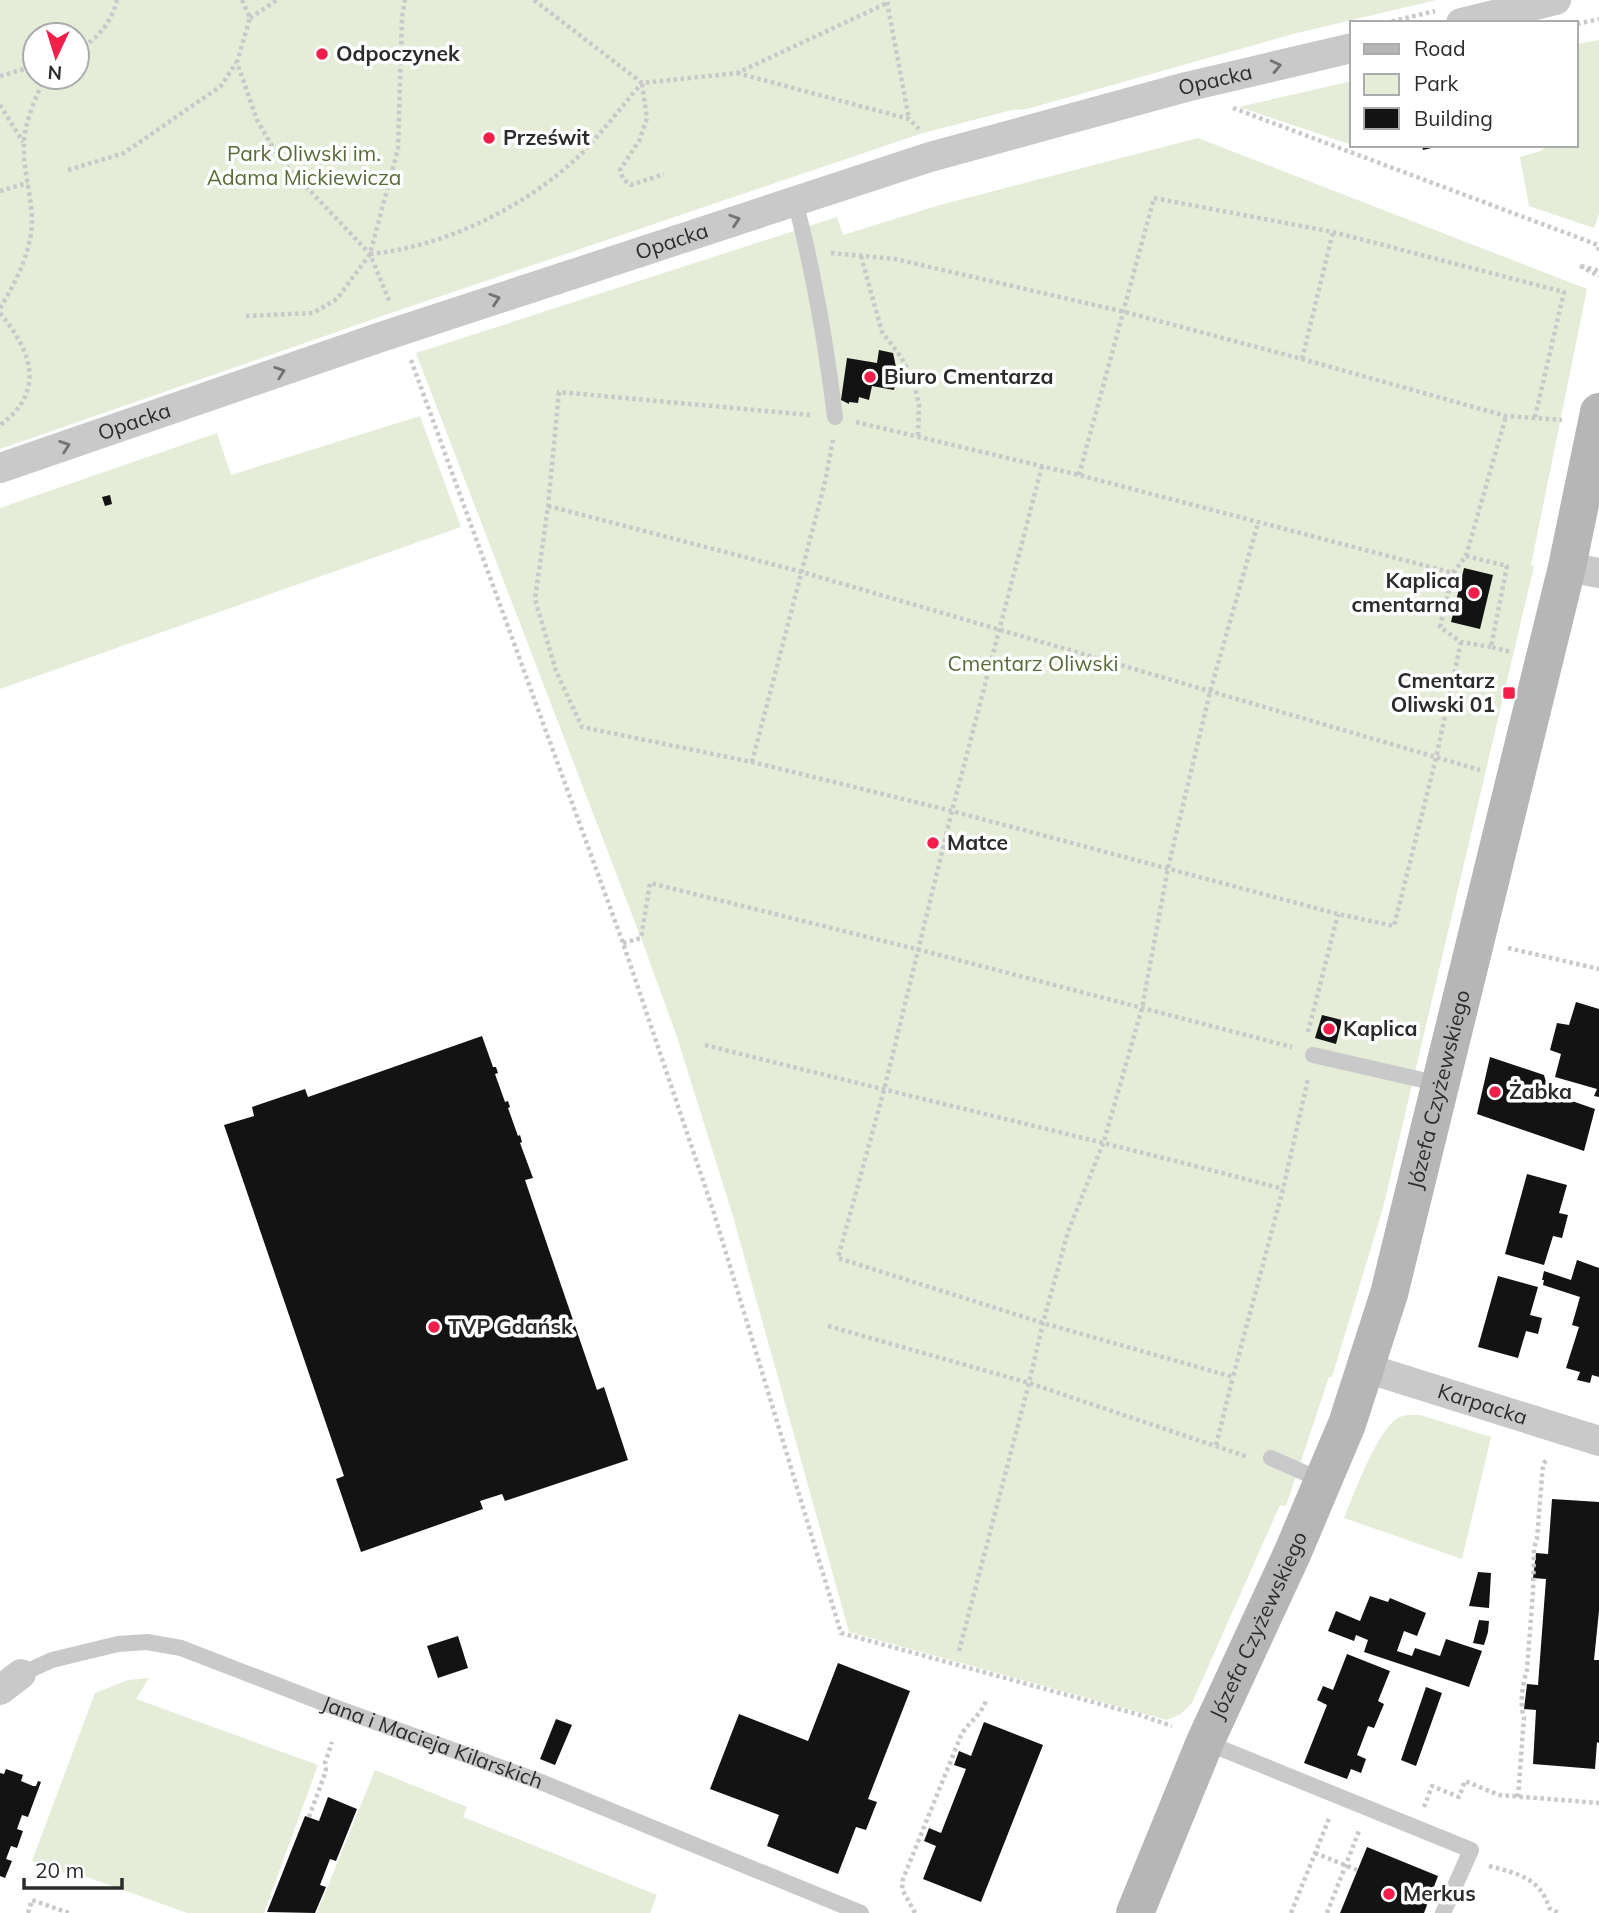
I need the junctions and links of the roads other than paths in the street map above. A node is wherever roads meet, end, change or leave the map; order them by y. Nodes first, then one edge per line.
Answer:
1 (1556, 0) edge
2 (1450, 16) edge
3 (1350, 48) edge
4 (795, 201) junction
5 (1584, 416) edge
6 (835, 417) road end
7 (0, 468) edge
8 (1583, 570) edge
9 (1308, 1053) road end
10 (1440, 1084) junction
11 (1366, 1368) junction
12 (1599, 1441) edge
13 (1270, 1458) road end
14 (1324, 1481) junction
15 (11, 1682) edge
16 (1188, 1734) junction
17 (861, 1913) edge
18 (1135, 1913) edge
19 (1443, 1913) edge

1 - 2 street
4 -> 3 street, Opacka
4 - 6 lane
7 -> 4 street, Opacka
5 - 8 street, Józefa Czyżewskiego
8 - 10 street, Józefa Czyżewskiego
9 - 10 lane
10 - 11 street, Józefa Czyżewskiego
11 - 12 street, Karpacka
11 - 14 street, Józefa Czyżewskiego
13 - 14 lane
14 - 16 street, Józefa Czyżewskiego
15 - 17 lane, Jana i Macieja Kilarskich
16 - 18 street, Józefa Czyżewskiego
16 - 19 lane, Józefa Czyżewskiego

